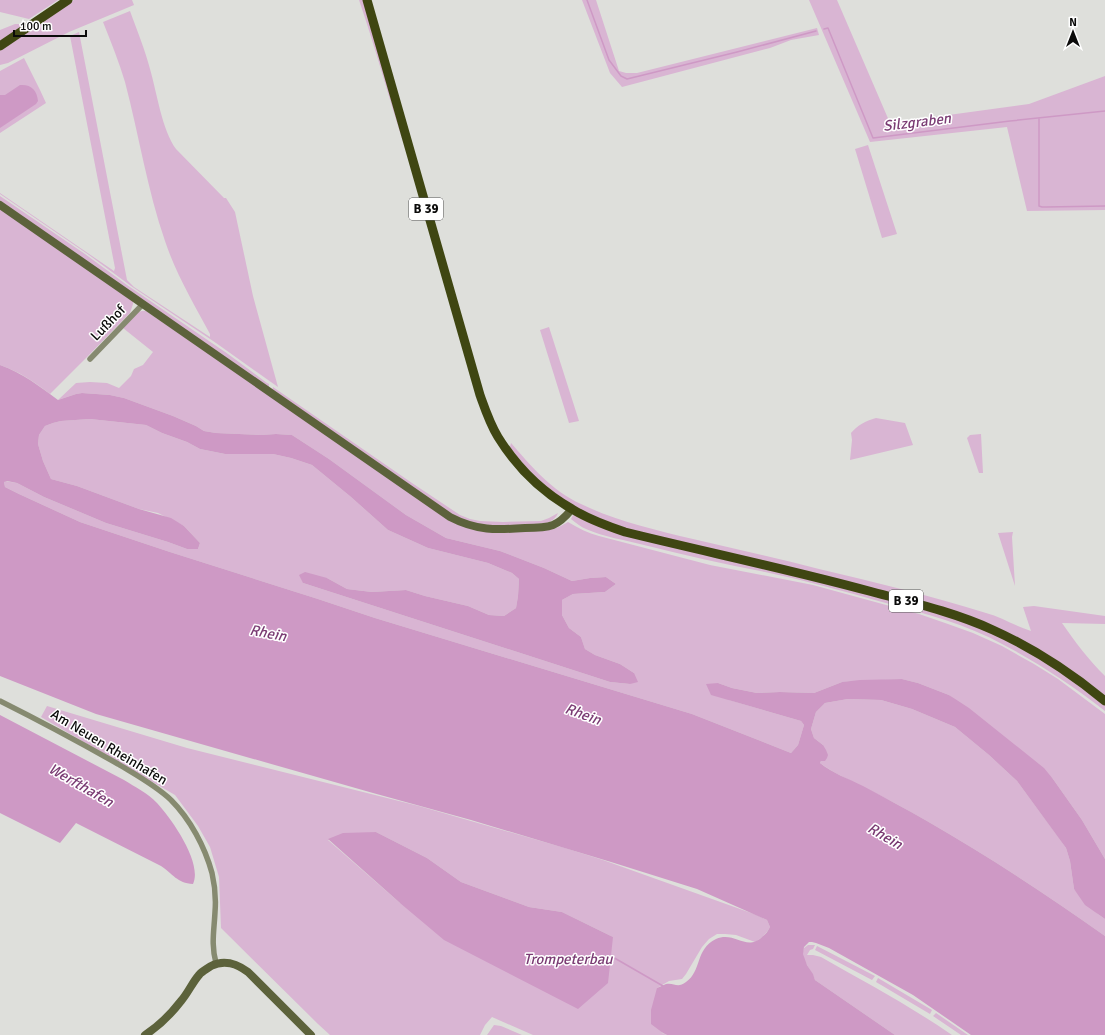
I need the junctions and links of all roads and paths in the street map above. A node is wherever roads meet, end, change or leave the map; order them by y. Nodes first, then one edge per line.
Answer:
1 (68, 0) edge
2 (367, 0) edge
3 (0, 46) edge
4 (0, 205) edge
5 (143, 304) junction
6 (90, 359) dead end
7 (572, 509) junction
8 (0, 701) edge
9 (1105, 701) edge
10 (216, 964) junction
11 (145, 1035) edge
12 (311, 1035) edge

1 - 3 main road
2 - 7 main road, B 39
4 - 5 street
5 - 6 street, Lußhof
5 - 7 street
7 - 9 main road, B 39
8 - 10 street, Am Neuen Rheinhafen
10 - 11 street
10 - 12 street

